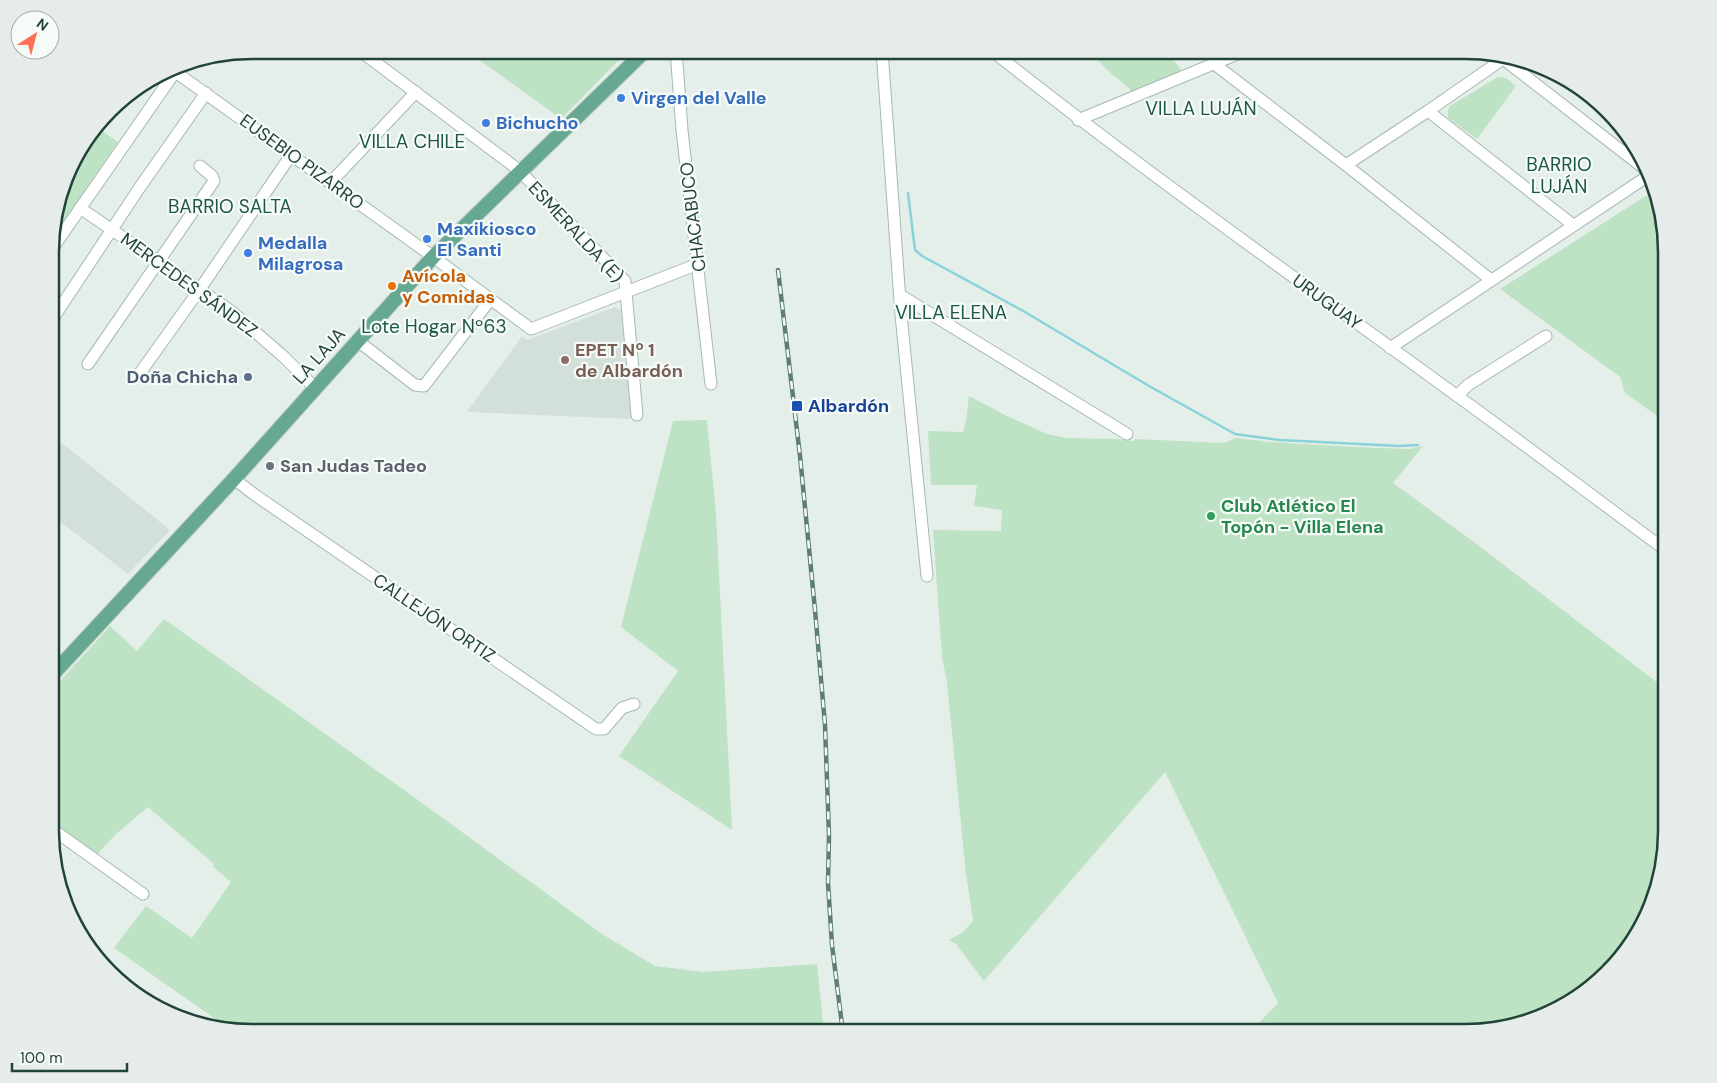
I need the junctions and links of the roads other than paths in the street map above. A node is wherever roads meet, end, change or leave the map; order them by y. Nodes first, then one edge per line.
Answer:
1 (371, 59) edge
2 (637, 59) edge
3 (677, 59) edge
4 (883, 59) edge
5 (1002, 59) edge
6 (1223, 59) edge
7 (1494, 61) edge
8 (1213, 63) junction
9 (1510, 64) edge
10 (178, 73) edge
11 (167, 78) edge
12 (416, 92) junction
13 (206, 93) junction
14 (1428, 112) junction
15 (1078, 120) junction
16 (291, 155) junction
17 (1636, 162) edge
18 (1346, 165) junction
19 (200, 166) dead end
20 (520, 171) junction
21 (1644, 179) edge
22 (330, 183) junction
23 (80, 208) junction
24 (1574, 225) junction
25 (112, 229) junction
26 (59, 239) edge
27 (433, 257) junction
28 (160, 262) junction
29 (698, 264) junction
30 (1491, 280) junction
31 (200, 289) junction
32 (626, 292) junction
33 (900, 295) junction
34 (490, 300) junction
35 (59, 309) edge
36 (1546, 336) dead end
37 (358, 342) junction
38 (1390, 348) junction
39 (88, 364) dead end
40 (140, 374) dead end
41 (711, 384) dead end
42 (315, 388) junction
43 (1458, 396) junction
44 (637, 414) dead end
45 (1127, 434) dead end
46 (234, 479) junction
47 (1658, 544) edge
48 (927, 576) dead end
49 (59, 667) edge
50 (634, 704) dead end
51 (59, 835) edge
52 (143, 894) dead end

1 - 12 street, ESMERALDA (E)
2 - 20 main road, LA LAJA
3 - 29 street, CHACABUCO
4 - 33 street
5 - 15 street, URUGUAY
6 - 8 street
7 - 14 street
8 - 15 street
8 - 18 street
9 - 17 street
10 - 13 street, EUSEBIO PIZARRO
11 - 23 street
12 - 20 street, ESMERALDA (E)
12 - 22 street
13 - 16 street, EUSEBIO PIZARRO
13 - 25 street
14 - 18 street
14 - 24 street
15 - 38 street, URUGUAY
16 - 22 street, EUSEBIO PIZARRO
16 - 31 street
18 - 30 street
19 - 28 street
20 - 27 main road, LA LAJA
20 - 32 street, ESMERALDA (E)
21 - 24 street
22 - 27 street, EUSEBIO PIZARRO
23 - 25 street, MERCEDES SÁNDEZ
23 - 26 street
24 - 30 street
25 - 28 street, MERCEDES SÁNDEZ
25 - 35 street
27 - 34 street, EUSEBIO PIZARRO
27 - 37 main road, LA LAJA
28 - 31 street, MERCEDES SÁNDEZ
28 - 39 street
29 - 32 street
29 - 41 street, CHACABUCO
30 - 38 street
31 - 40 street
31 - 42 street, MERCEDES SÁNDEZ
32 - 34 street, EUSEBIO PIZARRO
32 - 44 street, ESMERALDA (E)
33 - 45 street
33 - 48 street
34 - 37 street
36 - 43 street
37 - 42 main road, LA LAJA
38 - 43 street, URUGUAY
42 - 46 main road, LA LAJA
43 - 47 street, URUGUAY
46 - 49 main road, LA LAJA
46 - 50 street, CALLEJÓN ORTIZ
51 - 52 street

